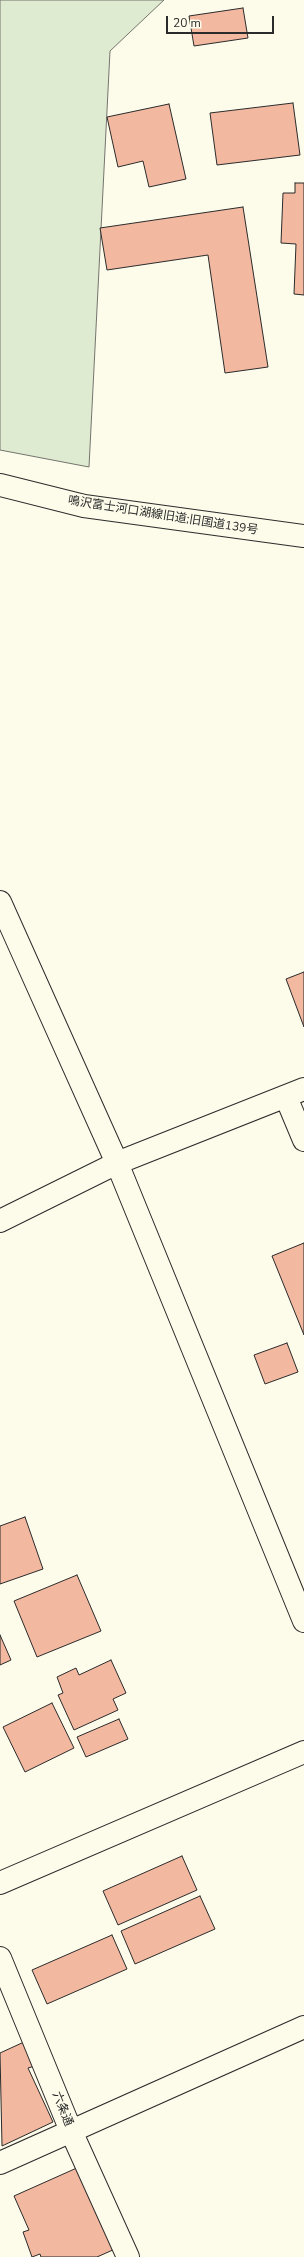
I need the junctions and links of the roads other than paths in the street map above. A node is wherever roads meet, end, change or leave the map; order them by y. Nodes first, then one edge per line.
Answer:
1 (0, 485) edge
2 (304, 536) edge
3 (0, 902) edge
4 (295, 1093) edge
5 (304, 1140) edge
6 (117, 1163) junction
7 (0, 1221) edge
8 (304, 1621) edge
9 (304, 1752) edge
10 (0, 1883) edge
11 (0, 1958) edge
12 (304, 2027) edge
13 (71, 2131) junction
14 (0, 2163) edge
15 (128, 2257) edge

1 - 2 street, 鳴沢富士河口湖線旧道;旧国道139号
3 - 6 street
4 - 5 street
4 - 6 street
6 - 7 street
6 - 8 street
9 - 10 street
11 - 13 street, 六条通
12 - 13 street
13 - 14 street
13 - 15 street, 六条通

